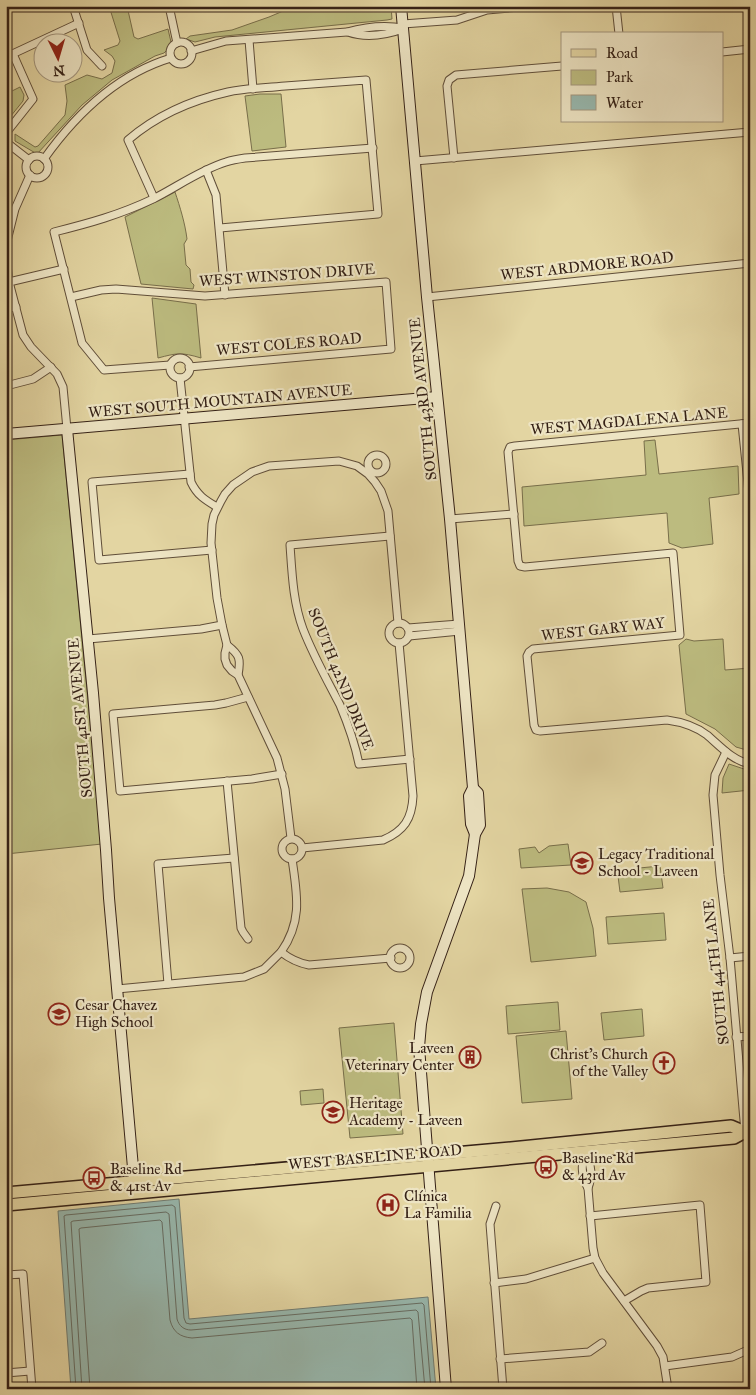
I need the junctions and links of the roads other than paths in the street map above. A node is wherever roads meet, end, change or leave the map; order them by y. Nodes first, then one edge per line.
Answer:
1 (72, 6) edge
2 (168, 6) edge
3 (402, 6) edge
4 (530, 6) edge
5 (616, 6) edge
6 (79, 23) junction
7 (403, 26) junction
8 (619, 32) edge
9 (249, 40) junction
10 (177, 43) junction
11 (750, 49) edge
12 (191, 51) junction
13 (724, 52) edge
14 (9, 55) edge
15 (171, 58) junction
16 (102, 66) dead end
17 (561, 66) edge
18 (254, 89) junction
19 (750, 132) edge
20 (6, 133) edge
21 (6, 142) edge
22 (373, 148) junction
23 (454, 158) junction
24 (44, 159) junction
25 (29, 160) junction
26 (415, 162) junction
27 (206, 170) junction
28 (30, 175) junction
29 (154, 198) junction
30 (220, 228) junction
31 (6, 245) edge
32 (6, 256) edge
33 (750, 263) edge
34 (64, 270) junction
35 (10, 282) junction
36 (225, 295) junction
37 (71, 297) junction
38 (427, 297) junction
39 (16, 307) junction
40 (6, 308) edge
41 (391, 349) joint
42 (170, 365) junction
43 (51, 367) junction
44 (189, 367) junction
45 (180, 378) junction
46 (6, 386) edge
47 (437, 397) junction
48 (184, 418) junction
49 (746, 424) edge
50 (67, 429) junction
51 (6, 434) edge
52 (190, 474) junction
53 (750, 503) edge
54 (217, 507) junction
55 (514, 514) junction
56 (450, 519) junction
57 (390, 536) junction
58 (212, 550) junction
59 (398, 622) junction
60 (222, 625) junction
61 (460, 627) junction
62 (408, 632) junction
63 (88, 639) junction
64 (399, 643) junction
65 (227, 645) junction
66 (238, 675) junction
67 (248, 697) junction
68 (726, 752) junction
69 (410, 759) junction
70 (750, 764) edge
71 (282, 774) junction
72 (227, 782) junction
73 (291, 838) junction
74 (302, 848) junction
75 (234, 858) junction
76 (292, 859) junction
77 (248, 940) dead end
78 (281, 952) junction
79 (750, 956) edge
80 (390, 958) dead end
81 (730, 958) junction
82 (168, 984) junction
83 (117, 988) junction
84 (750, 1036) edge
85 (736, 1037) junction
86 (747, 1132) edge
87 (585, 1152) junction
88 (428, 1162) junction
89 (135, 1188) junction
90 (6, 1193) edge
91 (6, 1205) edge
92 (496, 1206) dead end
93 (590, 1216) junction
94 (595, 1258) junction
95 (6, 1275) edge
96 (494, 1283) junction
97 (624, 1301) junction
98 (602, 1344) dead end
99 (750, 1349) edge
100 (500, 1359) junction
101 (665, 1366) junction
102 (30, 1371) junction
103 (6, 1373) edge
104 (32, 1389) edge
105 (446, 1389) edge
106 (503, 1389) edge
107 (668, 1389) edge

1 - 6 street
2 - 10 street
3 - 7 street, SOUTH 43RD AVENUE
4 - 7 street
5 - 8 street
6 - 14 street
6 - 16 street
7 - 9 street
7 - 26 street, SOUTH 43RD AVENUE
9 - 12 street
9 - 18 street
10 - 12 street
10 - 15 street
11 - 13 street
12 - 15 street
14 - 20 street
15 - 24 street
17 - 23 street
18 - 22 street
18 - 29 street
19 - 23 street
21 - 25 street
22 - 27 street
22 - 30 street
23 - 26 street
24 - 25 street
24 - 28 street
25 - 28 street
26 - 38 street, SOUTH 43RD AVENUE
27 - 29 street
27 - 30 street
28 - 31 street
29 - 34 street
30 - 36 street
32 - 35 street, SOUTH 41ST AVENUE
33 - 38 street, WEST ARDMORE ROAD
34 - 35 street
34 - 37 street
35 - 39 street, SOUTH 41ST AVENUE
36 - 37 street, WEST WINSTON DRIVE
36 - 41 street, WEST WINSTON DRIVE
37 - 42 street, WEST COLES ROAD
38 - 47 street, SOUTH 43RD AVENUE
39 - 40 street
39 - 43 street, SOUTH 41ST AVENUE
41 - 44 street, WEST COLES ROAD
42 - 44 street, WEST COLES ROAD
42 - 45 street
43 - 46 street
43 - 50 street, SOUTH 41ST AVENUE
44 - 45 street
45 - 48 street
47 - 48 street, WEST SOUTH MOUNTAIN AVENUE
47 - 56 street, SOUTH 43RD AVENUE
48 - 50 street, WEST SOUTH MOUNTAIN AVENUE
48 - 52 street
49 - 53 street
49 - 55 street, WEST MAGDALENA LANE
50 - 51 street, WEST SOUTH MOUNTAIN AVENUE
50 - 63 street, SOUTH 41ST AVENUE
52 - 54 street
52 - 58 street
54 - 57 street
54 - 58 street
55 - 56 street
55 - 68 street, WEST GARY WAY
56 - 61 street, SOUTH 43RD AVENUE
57 - 59 street
57 - 69 street, SOUTH 42ND DRIVE
58 - 60 street
59 - 62 street
59 - 64 street
60 - 63 street
60 - 65 street
61 - 62 street
61 - 88 street, SOUTH 43RD AVENUE
62 - 64 street
63 - 83 street, SOUTH 41ST AVENUE
64 - 69 street
65 - 66 street
65 - 66 street
66 - 67 street
67 - 71 street
67 - 72 street
68 - 70 street
68 - 81 street, SOUTH 44TH LANE
69 - 74 street
71 - 72 street
71 - 73 street
72 - 75 street
73 - 74 street
73 - 76 street
74 - 76 street
75 - 77 street
75 - 82 street
76 - 78 street
78 - 80 street
78 - 82 street
79 - 81 street
81 - 85 street, SOUTH 44TH LANE
82 - 83 street
83 - 89 street, SOUTH 41ST AVENUE
84 - 85 street
85 - 86 street, SOUTH 44TH LANE
86 - 87 main road, WEST BASELINE ROAD
86 - 88 main road, WEST BASELINE ROAD
87 - 88 main road, WEST BASELINE ROAD
87 - 93 street
88 - 89 main road, WEST BASELINE ROAD
88 - 105 street, SOUTH 43RD AVENUE
89 - 90 main road, WEST BASELINE ROAD
89 - 91 main road, WEST BASELINE ROAD
92 - 96 street
93 - 94 street
93 - 97 street
94 - 96 street
94 - 97 street
95 - 102 street
96 - 100 street
97 - 101 street
98 - 100 street
99 - 101 street
100 - 106 street
101 - 107 street
102 - 103 street
102 - 104 street

